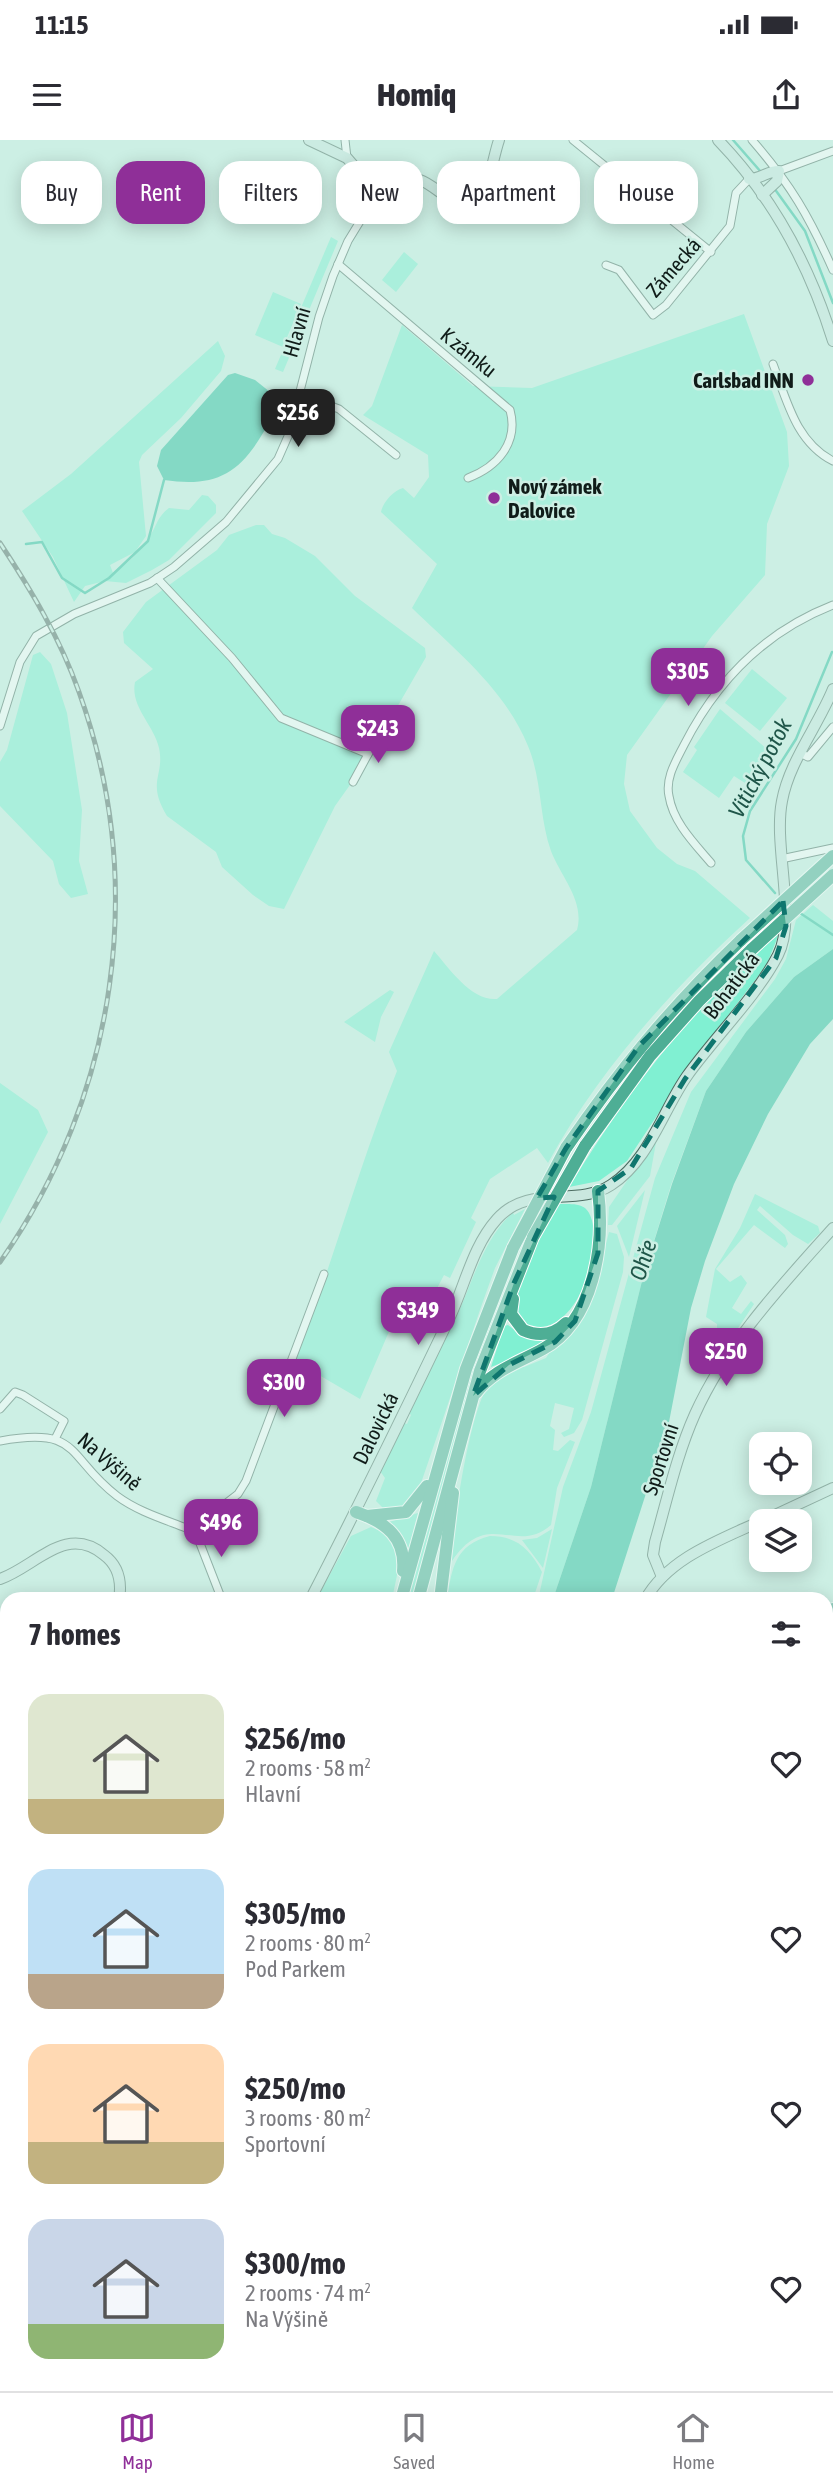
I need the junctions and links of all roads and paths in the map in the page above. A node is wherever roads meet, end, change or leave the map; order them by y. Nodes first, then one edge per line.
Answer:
1 (309, 140) edge
2 (345, 140) edge
3 (499, 140) edge
4 (573, 140) edge
5 (718, 140) edge
6 (752, 140) edge
7 (833, 151) edge
8 (347, 158) junction
9 (350, 161) edge
10 (775, 175) junction
11 (753, 179) junction
12 (423, 181) edge
13 (764, 193) junction
14 (360, 224) edge
15 (711, 252) junction
16 (338, 264) junction
17 (606, 265) dead end
18 (833, 270) edge
19 (833, 341) edge
20 (773, 364) dead end
21 (299, 394) junction
22 (396, 455) dead end
23 (833, 461) edge
24 (468, 478) dead end
25 (157, 578) junction
26 (833, 605) edge
27 (833, 689) edge
28 (0, 726) edge
29 (833, 727) edge
30 (379, 734) dead end
31 (368, 754) junction
32 (805, 756) junction
33 (353, 782) dead end
34 (833, 848) edge
35 (833, 856) edge
36 (781, 859) junction
37 (711, 863) dead end
38 (833, 875) edge
39 (598, 1191) junction
40 (833, 1228) edge
41 (324, 1274) dead end
42 (514, 1283) junction
43 (585, 1297) junction
44 (473, 1396) junction
45 (0, 1409) edge
46 (55, 1439) junction
47 (0, 1441) edge
48 (442, 1454) junction
49 (454, 1468) junction
50 (833, 1488) edge
51 (788, 1509) edge
52 (361, 1514) junction
53 (749, 1527) edge
54 (194, 1528) junction
55 (662, 1577) junction
56 (0, 1579) edge
57 (120, 1592) edge
58 (219, 1592) edge
59 (315, 1592) edge
60 (401, 1592) edge
61 (402, 1592) edge
62 (420, 1592) edge
63 (441, 1592) edge
64 (651, 1592) edge
65 (0, 2019) edge
66 (0, 2063) edge

1 - 8 street
2 - 8 street
3 - 12 street
4 - 15 street
5 - 11 street
6 - 10 street
7 - 10 street
8 - 9 street
10 - 11 street
10 - 13 street
10 - 18 street
11 - 13 street
11 - 15 street, Zámecká
13 - 19 street
14 - 16 street, Hlavní
15 - 17 street, Zámecká
16 - 21 street, Hlavní
16 - 24 street, K zámku
20 - 23 street
21 - 22 street
21 - 25 street, Hlavní
25 - 28 street, Hlavní
25 - 31 street
26 - 37 street
27 - 32 street, Bohatická
29 - 32 street
30 - 31 street
31 - 33 street
32 - 36 street, Bohatická
34 - 36 street
35 - 48 highway, bridge
36 - 39 street, Bohatická
38 - 42 highway, bridge
39 - 43 highway
39 - 52 street, Dalovická
40 - 55 street, Sportovní
41 - 54 street
42 - 43 highway
42 - 44 highway
43 - 44 highway
44 - 49 highway
45 - 46 street
46 - 47 street, Na Výšině
46 - 54 street, Na Výšině
48 - 52 highway
48 - 61 highway
49 - 62 highway
49 - 63 highway
50 - 51 street
52 - 59 street, Dalovická
52 - 60 highway
53 - 55 street
54 - 58 street
55 - 64 street
56 - 57 street
65 - 66 street

